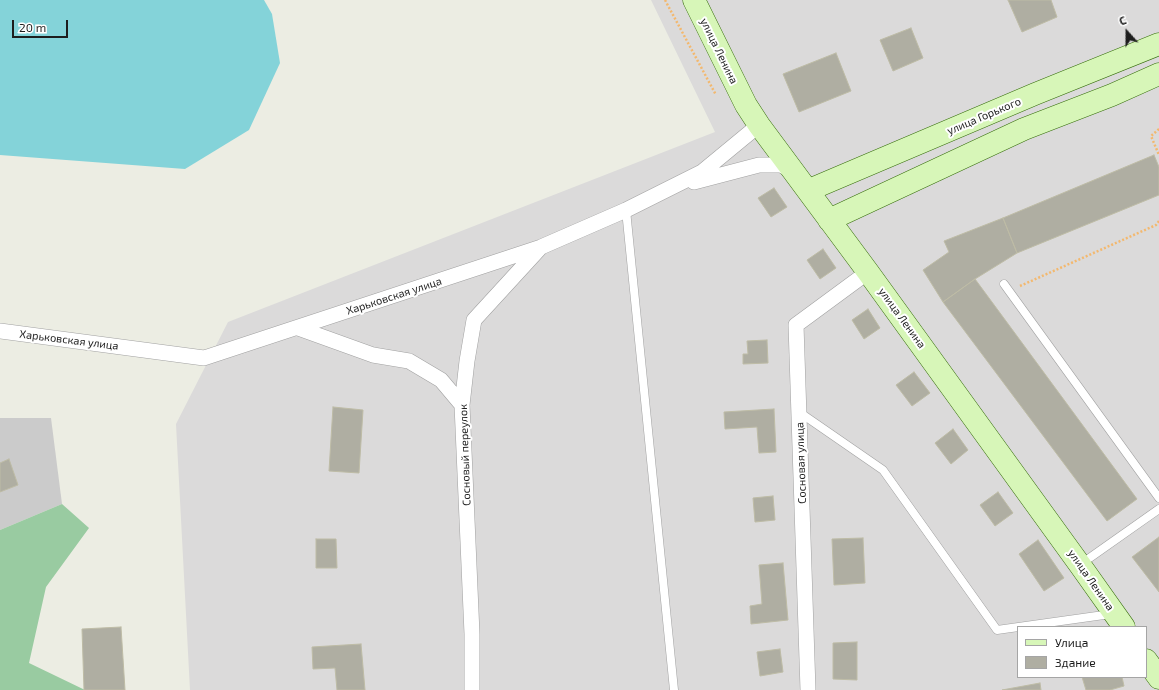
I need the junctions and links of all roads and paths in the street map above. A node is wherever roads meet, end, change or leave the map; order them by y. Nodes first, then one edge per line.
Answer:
1 (694, 0) edge
2 (1159, 44) edge
3 (1159, 74) edge
4 (759, 125) junction
5 (1159, 130) edge
6 (1159, 155) edge
7 (796, 174) junction
8 (668, 189) junction
9 (809, 190) junction
10 (626, 210) junction
11 (829, 220) junction
12 (1159, 221) edge
13 (541, 247) junction
14 (868, 272) junction
15 (1006, 287) joint
16 (298, 328) junction
17 (0, 331) edge
18 (462, 406) junction
19 (799, 412) junction
20 (1159, 498) edge
21 (1159, 509) edge
22 (1080, 565) junction
23 (1119, 620) edge
24 (1046, 626) edge
25 (1017, 628) edge
26 (1147, 661) edge
27 (1159, 678) edge
28 (472, 690) edge
29 (674, 690) edge
30 (808, 690) edge

1 - 4 street, улица Ленина
2 - 9 street, улица Горького
3 - 11 street
4 - 7 street, улица Ленина
4 - 8 street, Харьковская улица
5 - 6 path
7 - 8 street
7 - 9 street, улица Ленина
8 - 10 street, Харьковская улица
9 - 11 street, улица Ленина
10 - 13 street, Харьковская улица
10 - 29 lane
11 - 14 street, улица Ленина
12 - 15 path
13 - 16 street, Харьковская улица
13 - 18 street, Сосновый переулок
14 - 19 street, Сосновая улица
14 - 22 street, улица Ленина
15 - 20 lane
16 - 17 street, Харьковская улица
16 - 18 street
18 - 28 street, Сосновый переулок
19 - 25 lane
19 - 30 street, Сосновая улица
21 - 22 lane
22 - 23 street, улица Ленина
23 - 24 lane
26 - 27 street

